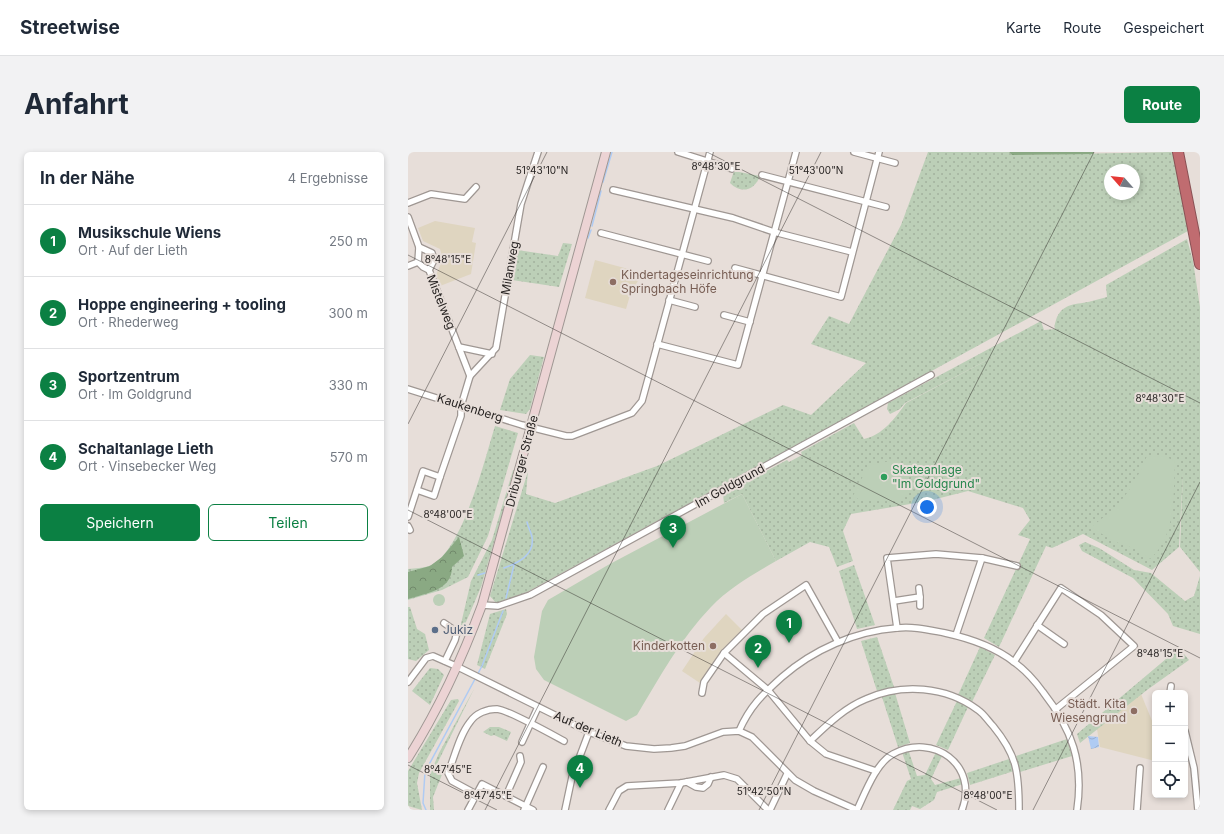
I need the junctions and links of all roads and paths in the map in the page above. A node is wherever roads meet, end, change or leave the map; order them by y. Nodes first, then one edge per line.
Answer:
1 (538, 152) edge
2 (606, 152) edge
3 (678, 152) edge
4 (710, 152) edge
5 (796, 152) edge
6 (854, 152) edge
7 (1178, 152) edge
8 (878, 155) edge
9 (707, 161) junction
10 (895, 163) dead end
11 (732, 169) dead end
12 (762, 174) dead end
13 (788, 181) junction
14 (476, 187) dead end
15 (613, 190) dead end
16 (866, 202) junction
17 (408, 203) edge
18 (886, 207) dead end
19 (694, 210) junction
20 (408, 216) edge
21 (774, 232) junction
22 (601, 233) dead end
23 (419, 247) junction
24 (852, 252) junction
25 (682, 254) junction
26 (708, 261) dead end
27 (418, 262) junction
28 (1200, 264) edge
29 (408, 266) edge
30 (735, 268) dead end
31 (429, 270) junction
32 (762, 276) junction
33 (670, 300) junction
34 (695, 307) dead end
35 (724, 315) dead end
36 (750, 322) junction
37 (658, 344) junction
38 (459, 347) junction
39 (492, 354) junction
40 (931, 375) dead end
41 (470, 376) junction
42 (408, 388) edge
43 (461, 406) junction
44 (532, 427) junction
45 (440, 477) junction
46 (417, 490) junction
47 (408, 517) edge
48 (982, 558) junction
49 (1017, 566) dead end
50 (919, 588) dead end
51 (920, 597) junction
52 (894, 601) junction
53 (482, 605) junction
54 (920, 606) dead end
55 (444, 623) dead end
56 (1037, 625) junction
57 (897, 628) junction
58 (956, 635) junction
59 (838, 642) junction
60 (1064, 644) dead end
61 (724, 653) junction
62 (445, 661) junction
63 (1014, 662) junction
64 (458, 666) junction
65 (408, 682) edge
66 (1171, 686) dead end
67 (768, 690) junction
68 (1170, 690) edge
69 (702, 693) dead end
70 (538, 707) junction
71 (1056, 709) junction
72 (531, 724) junction
73 (739, 731) junction
74 (589, 732) junction
75 (564, 741) dead end
76 (810, 741) junction
77 (522, 742) dead end
78 (1188, 743) edge
79 (520, 756) dead end
80 (408, 758) edge
81 (543, 767) dead end
82 (1140, 768) dead end
83 (876, 771) junction
84 (787, 774) junction
85 (712, 777) junction
86 (684, 782) junction
87 (476, 794) junction
88 (506, 796) junction
89 (525, 808) edge
90 (468, 810) edge
91 (533, 810) edge
92 (565, 810) edge
93 (609, 810) edge
94 (668, 810) edge
95 (769, 810) edge
96 (857, 810) edge
97 (962, 810) edge
98 (1019, 810) edge
99 (1077, 810) edge
100 (1137, 810) edge
101 (1198, 810) edge

1 - 39 street, Milanweg
2 - 44 main road, Driburger Straße
3 - 9 street
4 - 9 street, Kaukenberg
5 - 13 street
6 - 8 street
7 - 28 highway
8 - 10 street
8 - 16 street
9 - 11 street
9 - 19 street, Kaukenberg
12 - 13 street
13 - 16 street
13 - 21 street
14 - 17 street
15 - 19 street
16 - 18 street
16 - 24 street
19 - 21 street
19 - 25 street, Kaukenberg
20 - 23 street, Mistelweg
21 - 24 street
21 - 32 street
22 - 25 street
23 - 27 street, Mistelweg
23 - 31 street
24 - 32 street
25 - 26 street
25 - 33 street, Kaukenberg
27 - 29 street, Mistelweg
27 - 31 street, Mistelweg
30 - 32 street
31 - 38 street, Mistelweg
32 - 36 street
33 - 34 street
33 - 37 street, Kaukenberg
35 - 36 street
36 - 37 street
37 - 44 street, Kaukenberg
38 - 39 street
38 - 41 street, Mistelweg
39 - 41 street, Milanweg
40 - 53 street, Im Goldgrund
41 - 43 street
42 - 43 street, Kaukenberg
43 - 44 street, Kaukenberg
43 - 45 street
44 - 53 main road, Driburger Straße
45 - 46 street
45 - 46 street
46 - 47 street
48 - 49 street
48 - 52 street
48 - 58 street
50 - 51 street
51 - 52 street
51 - 54 street
52 - 57 street
53 - 64 main road, Driburger Straße
55 - 62 street
56 - 60 street
56 - 63 street
56 - 71 street
57 - 58 street
57 - 59 street
58 - 63 street
59 - 61 street
59 - 67 street
61 - 67 street
61 - 69 street
62 - 64 street, Auf der Lieth
62 - 65 street, Auf der Lieth
63 - 71 street
64 - 70 street, Auf der Lieth
64 - 80 main road, Driburger Straße
66 - 68 street
67 - 73 street
67 - 76 street
70 - 72 street
70 - 74 street, Auf der Lieth
71 - 99 street
72 - 75 street
72 - 77 street
72 - 87 street
73 - 74 street, Auf der Lieth
73 - 84 street
74 - 92 street
76 - 83 street
76 - 98 street
78 - 101 street
79 - 88 street
81 - 89 street
82 - 100 street
83 - 96 street
83 - 97 street
84 - 95 street
84 - 96 street
85 - 86 street
85 - 86 street
85 - 95 street
86 - 93 street
86 - 94 street
87 - 88 street
87 - 90 street
88 - 89 street
89 - 91 street

